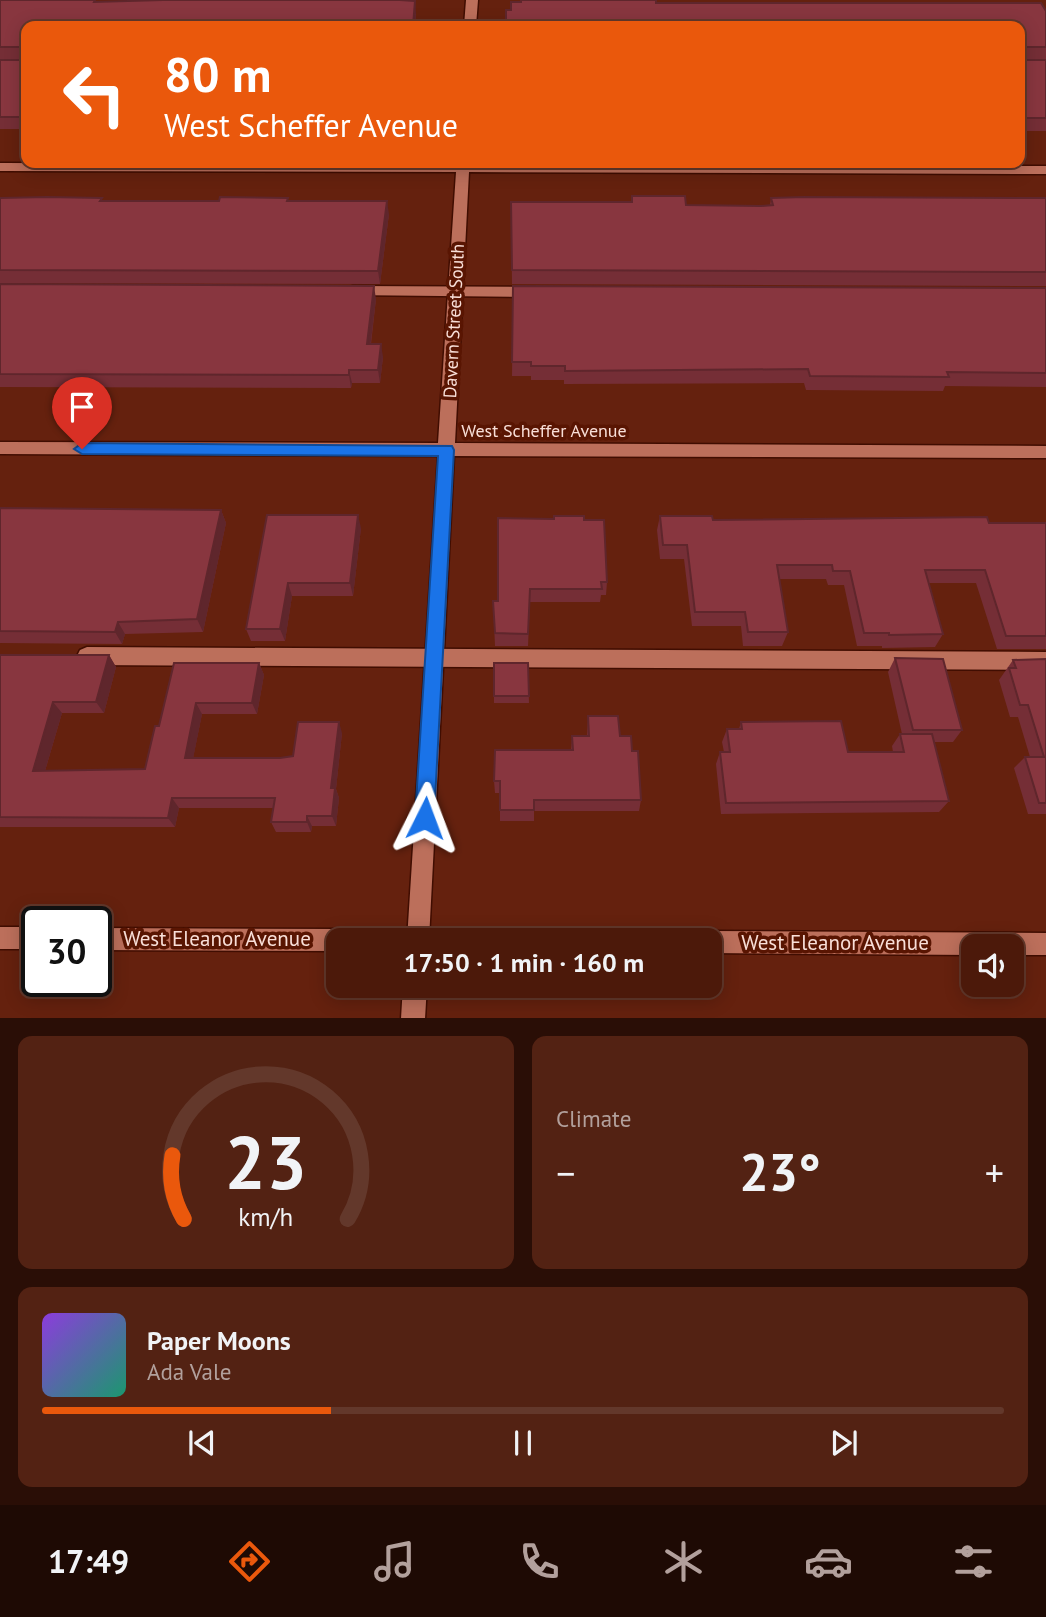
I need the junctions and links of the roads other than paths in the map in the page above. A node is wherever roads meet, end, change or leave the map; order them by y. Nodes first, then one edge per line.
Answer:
1 (472, 0) edge
2 (470, 21) edge
3 (0, 167) edge
4 (21, 167) edge
5 (463, 168) edge
6 (813, 168) edge
7 (1046, 170) edge
8 (333, 291) edge
9 (455, 292) junction
10 (554, 292) edge
11 (0, 448) edge
12 (446, 450) junction
13 (1046, 452) edge
14 (69, 655) edge
15 (434, 656) junction
16 (1046, 661) edge
17 (419, 928) edge
18 (0, 938) edge
19 (21, 938) edge
20 (112, 939) edge
21 (326, 940) edge
22 (722, 942) edge
23 (1046, 944) edge
24 (414, 998) edge
25 (413, 1018) edge

1 - 2 street
3 - 4 street
5 - 9 street, Davern Street South
6 - 7 street
8 - 9 street
9 - 10 street
9 - 12 street, Davern Street South
11 - 12 street, West Scheffer Avenue
12 - 13 street, West Scheffer Avenue
12 - 15 street, Davern Street South
14 - 15 street
15 - 16 street
15 - 17 street, Davern Street South
18 - 19 street
20 - 21 street, West Eleanor Avenue
22 - 23 street, West Eleanor Avenue
24 - 25 street

